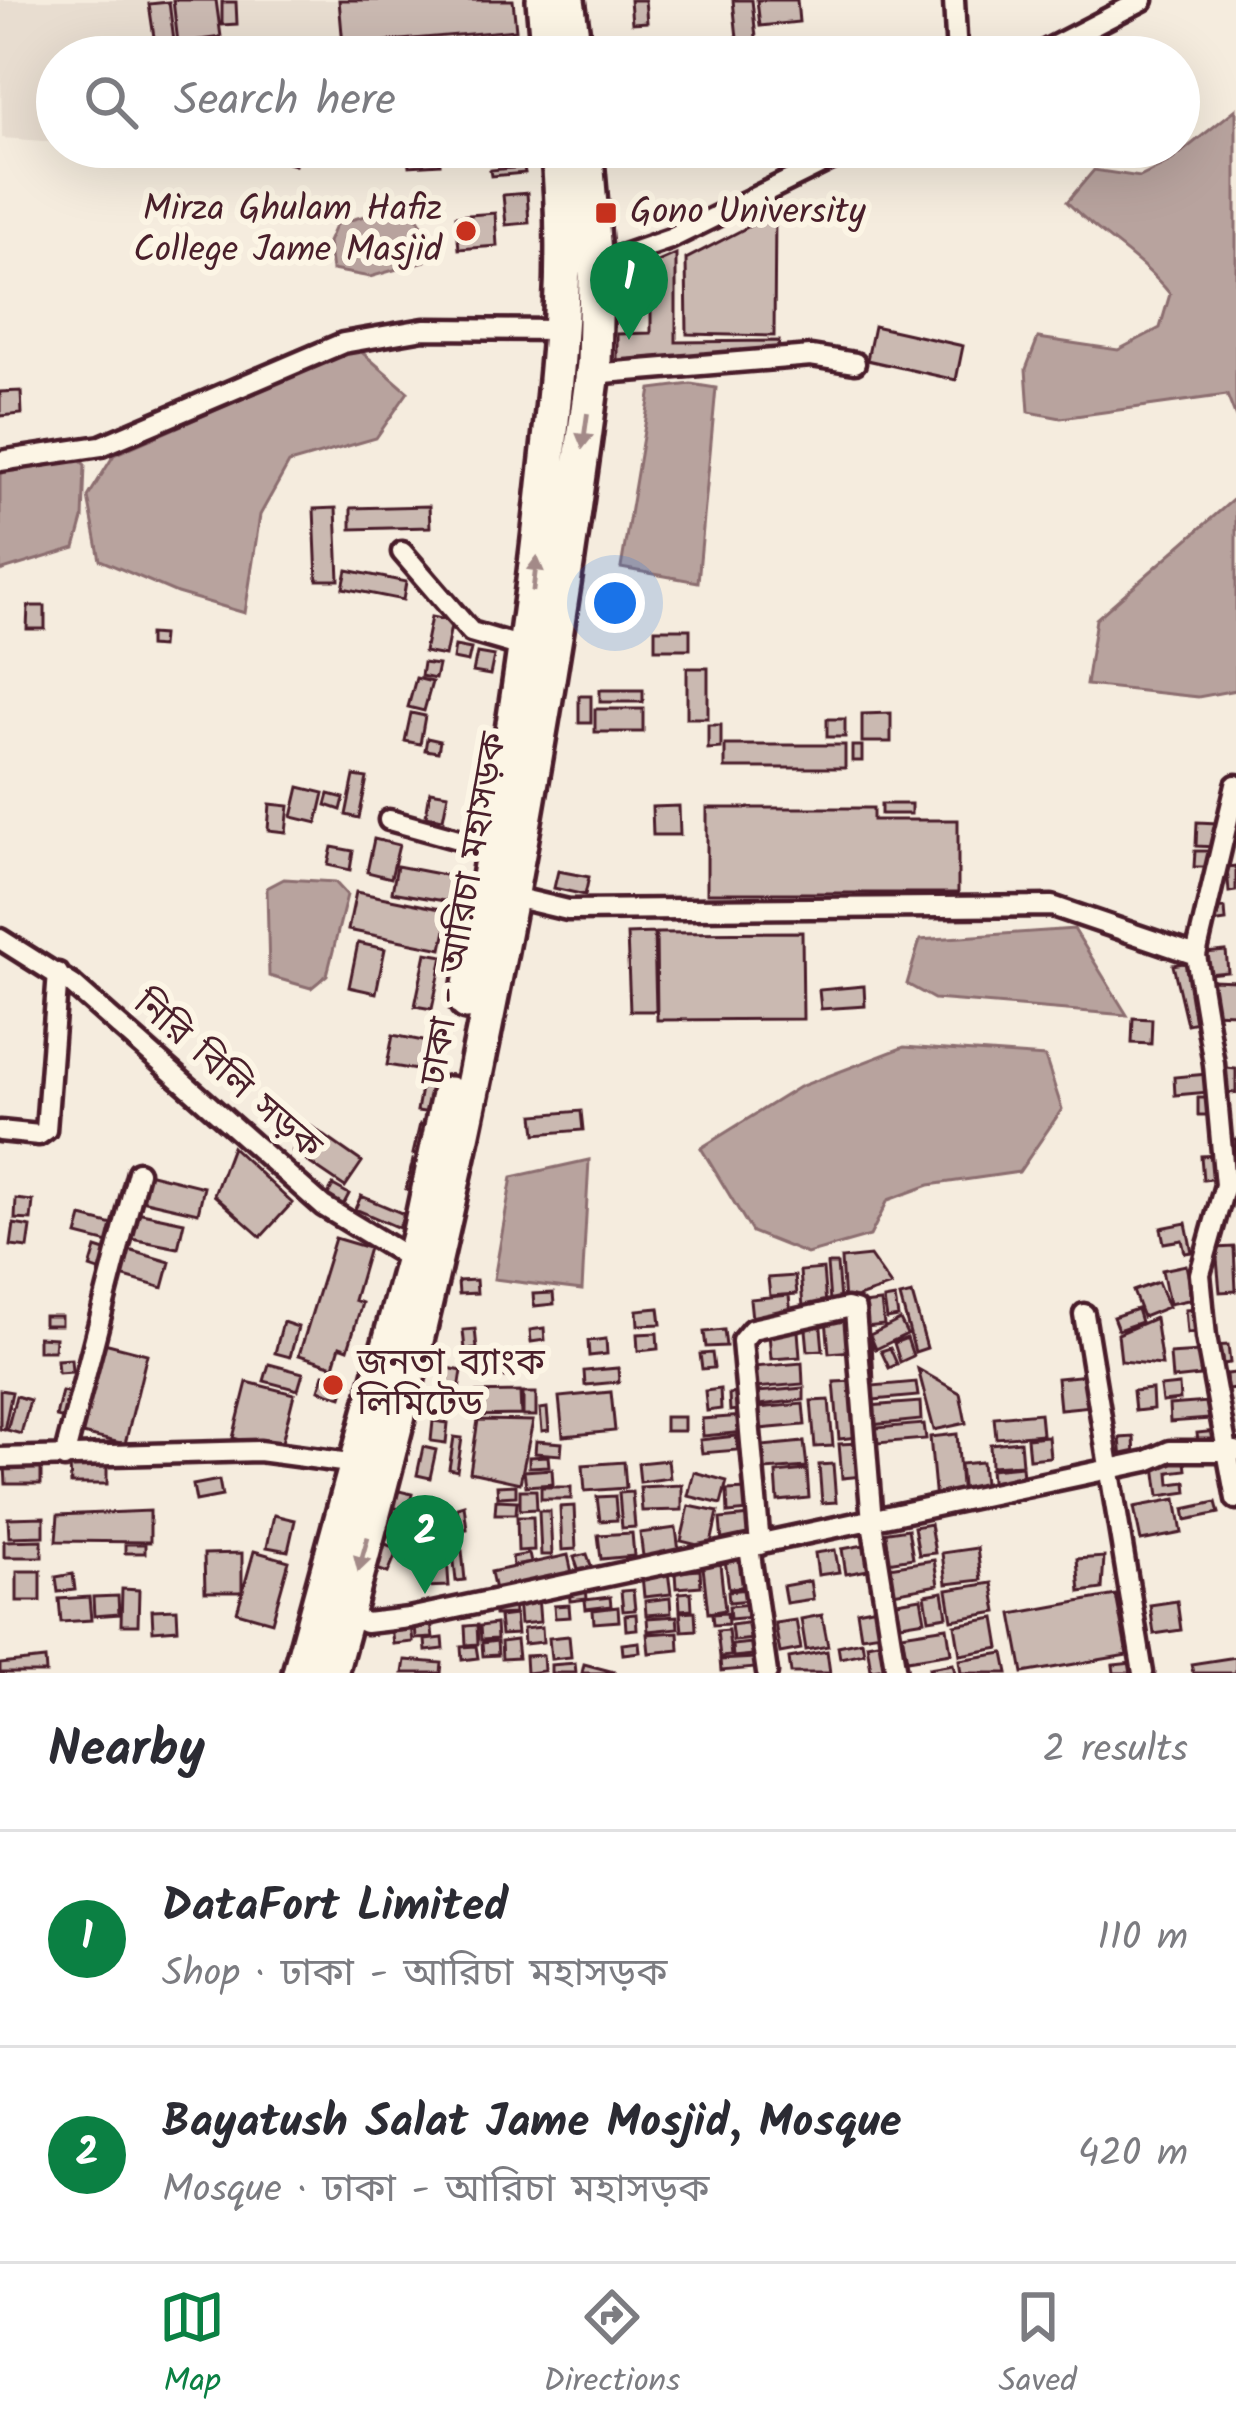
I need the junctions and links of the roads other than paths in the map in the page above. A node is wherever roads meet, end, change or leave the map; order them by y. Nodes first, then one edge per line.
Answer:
1 (544, 0) edge
2 (567, 0) edge
3 (954, 0) edge
4 (1143, 0) edge
5 (547, 36) edge
6 (571, 36) edge
7 (956, 36) edge
8 (1074, 36) edge
9 (560, 168) edge
10 (587, 168) edge
11 (814, 168) edge
12 (595, 266) junction
13 (563, 330) junction
14 (855, 363) dead end
15 (592, 374) junction
16 (0, 461) edge
17 (401, 552) dead end
18 (526, 648) junction
19 (1236, 785) edge
20 (389, 820) dead end
21 (494, 849) junction
22 (509, 896) junction
23 (0, 939) edge
24 (1196, 955) junction
25 (58, 973) junction
26 (0, 1131) edge
27 (138, 1172) dead end
28 (1230, 1183) edge
29 (412, 1260) junction
30 (1084, 1313) dead end
31 (1232, 1452) edge
32 (0, 1458) edge
33 (64, 1458) junction
34 (357, 1464) junction
35 (1110, 1469) junction
36 (1236, 1499) edge
37 (872, 1522) junction
38 (755, 1546) junction
39 (346, 1614) junction
40 (300, 1673) edge
41 (330, 1673) edge
42 (767, 1673) edge
43 (896, 1673) edge
44 (1143, 1673) edge

1 - 5 highway
2 - 6 highway
3 - 7 street
4 - 8 street
9 - 13 highway
10 - 12 highway, ঢাকা - আরিচা মহাসড়ক
11 - 12 street
12 - 15 highway, ঢাকা - আরিচা মহাসড়ক
13 - 16 street
18 -> 13 highway
14 - 15 street
15 -> 22 highway, ঢাকা - আরিচা মহাসড়ক
17 - 18 street
18 - 21 highway
19 - 24 street
20 - 21 street
21 - 29 highway
22 - 24 street
22 -> 39 highway, ঢাকা - আরিচা মহাসড়ক
23 - 25 street, নিরি বিলি সড়ক
24 - 28 street
25 - 26 street
25 - 29 street, নিরি বিলি সড়ক
27 - 33 street
28 - 31 street
29 - 34 highway
30 - 35 street
31 - 35 street
31 - 36 street
32 - 33 street
33 - 34 street
34 - 40 highway
35 - 37 street
35 - 44 street
37 - 38 street
37 - 38 street
37 - 43 street
38 - 39 street
38 - 42 street
39 - 41 highway, ঢাকা - আরিচা মহাসড়ক

